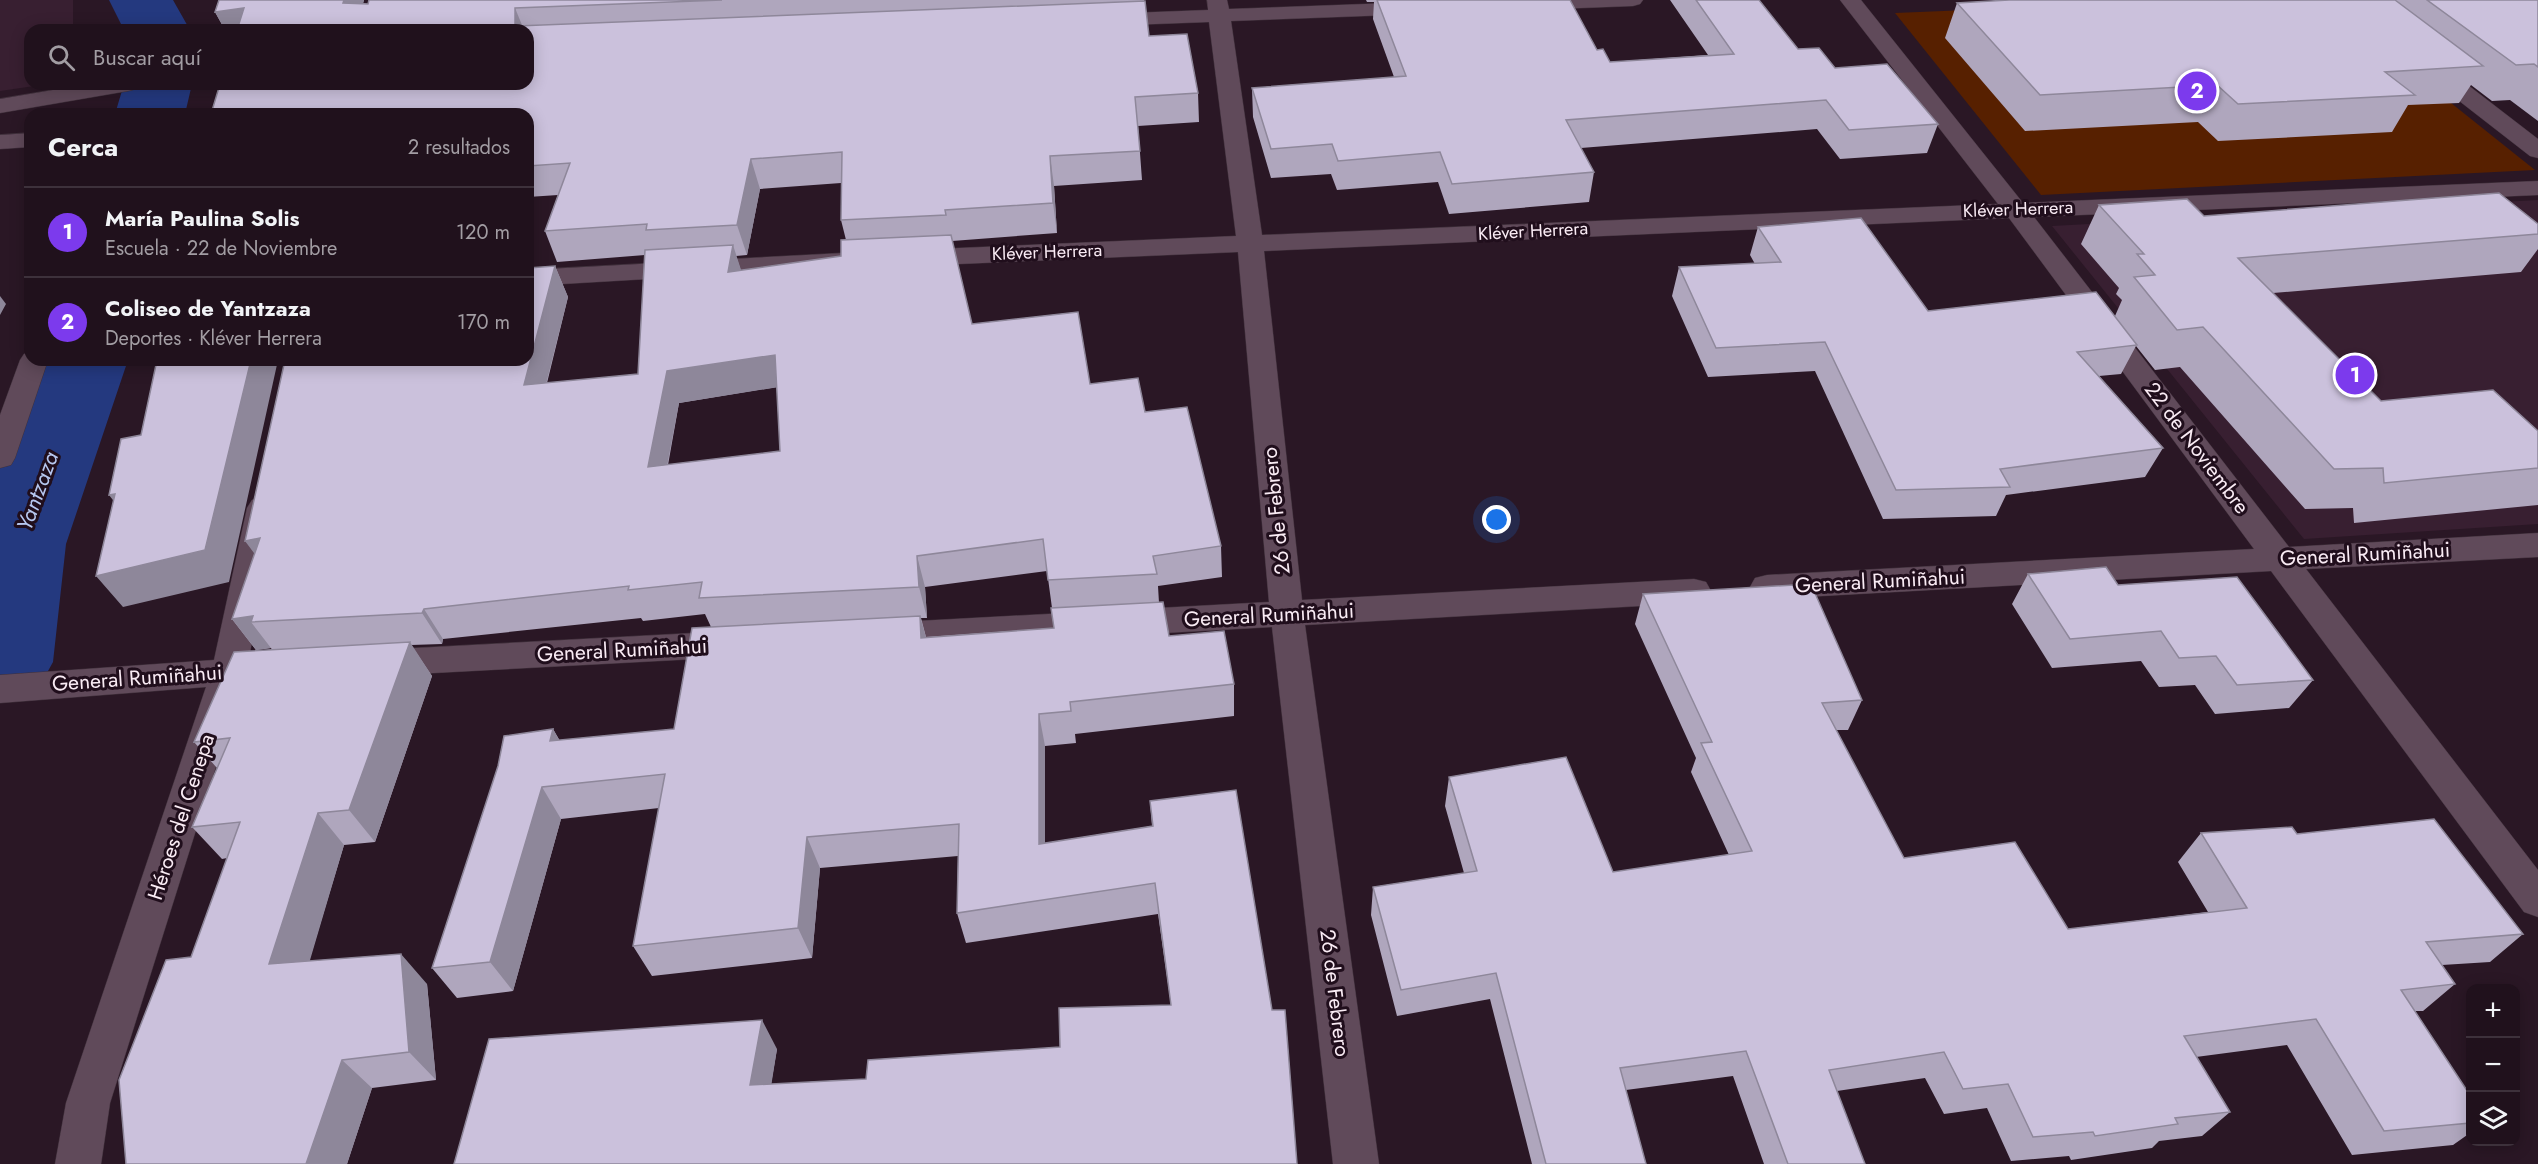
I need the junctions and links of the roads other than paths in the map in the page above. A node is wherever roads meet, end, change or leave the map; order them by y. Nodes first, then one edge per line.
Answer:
1 (1633, 0) edge
2 (1850, 0) edge
3 (1503, 5) edge
4 (1444, 7) edge
5 (1218, 8) edge
6 (1077, 21) edge
7 (2408, 50) edge
8 (84, 90) edge
9 (0, 106) edge
10 (24, 141) edge
11 (0, 142) edge
12 (2538, 151) edge
13 (2538, 188) edge
14 (2015, 209) junction
15 (1250, 244) junction
16 (534, 278) edge
17 (32, 366) edge
18 (0, 458) edge
19 (270, 475) edge
20 (2538, 545) edge
21 (2281, 558) junction
22 (1287, 614) junction
23 (847, 638) edge
24 (764, 642) edge
25 (348, 664) edge
26 (300, 667) edge
27 (229, 671) junction
28 (0, 689) edge
29 (2538, 900) edge
30 (78, 1164) edge
31 (1356, 1164) edge

1 - 3 street
2 - 14 street, 22 de Noviembre
4 - 5 street
5 - 6 street
5 - 15 street, 26 de Febrero
7 - 12 street
8 - 9 street
10 - 11 street
13 - 14 street, Kléver Herrera
14 - 15 street, Kléver Herrera
14 - 21 street, 22 de Noviembre
15 - 16 street, Kléver Herrera
15 - 22 street, 26 de Febrero
17 - 18 street
19 - 27 street, Héroes del Cenepa
20 - 21 street, General Rumiñahui
21 - 22 street, General Rumiñahui
21 - 29 street, 22 de Noviembre
22 - 23 street, General Rumiñahui
22 - 31 street, 26 de Febrero
24 - 25 street, General Rumiñahui
26 - 27 street, General Rumiñahui
27 - 28 street, General Rumiñahui
27 - 30 street, Héroes del Cenepa

